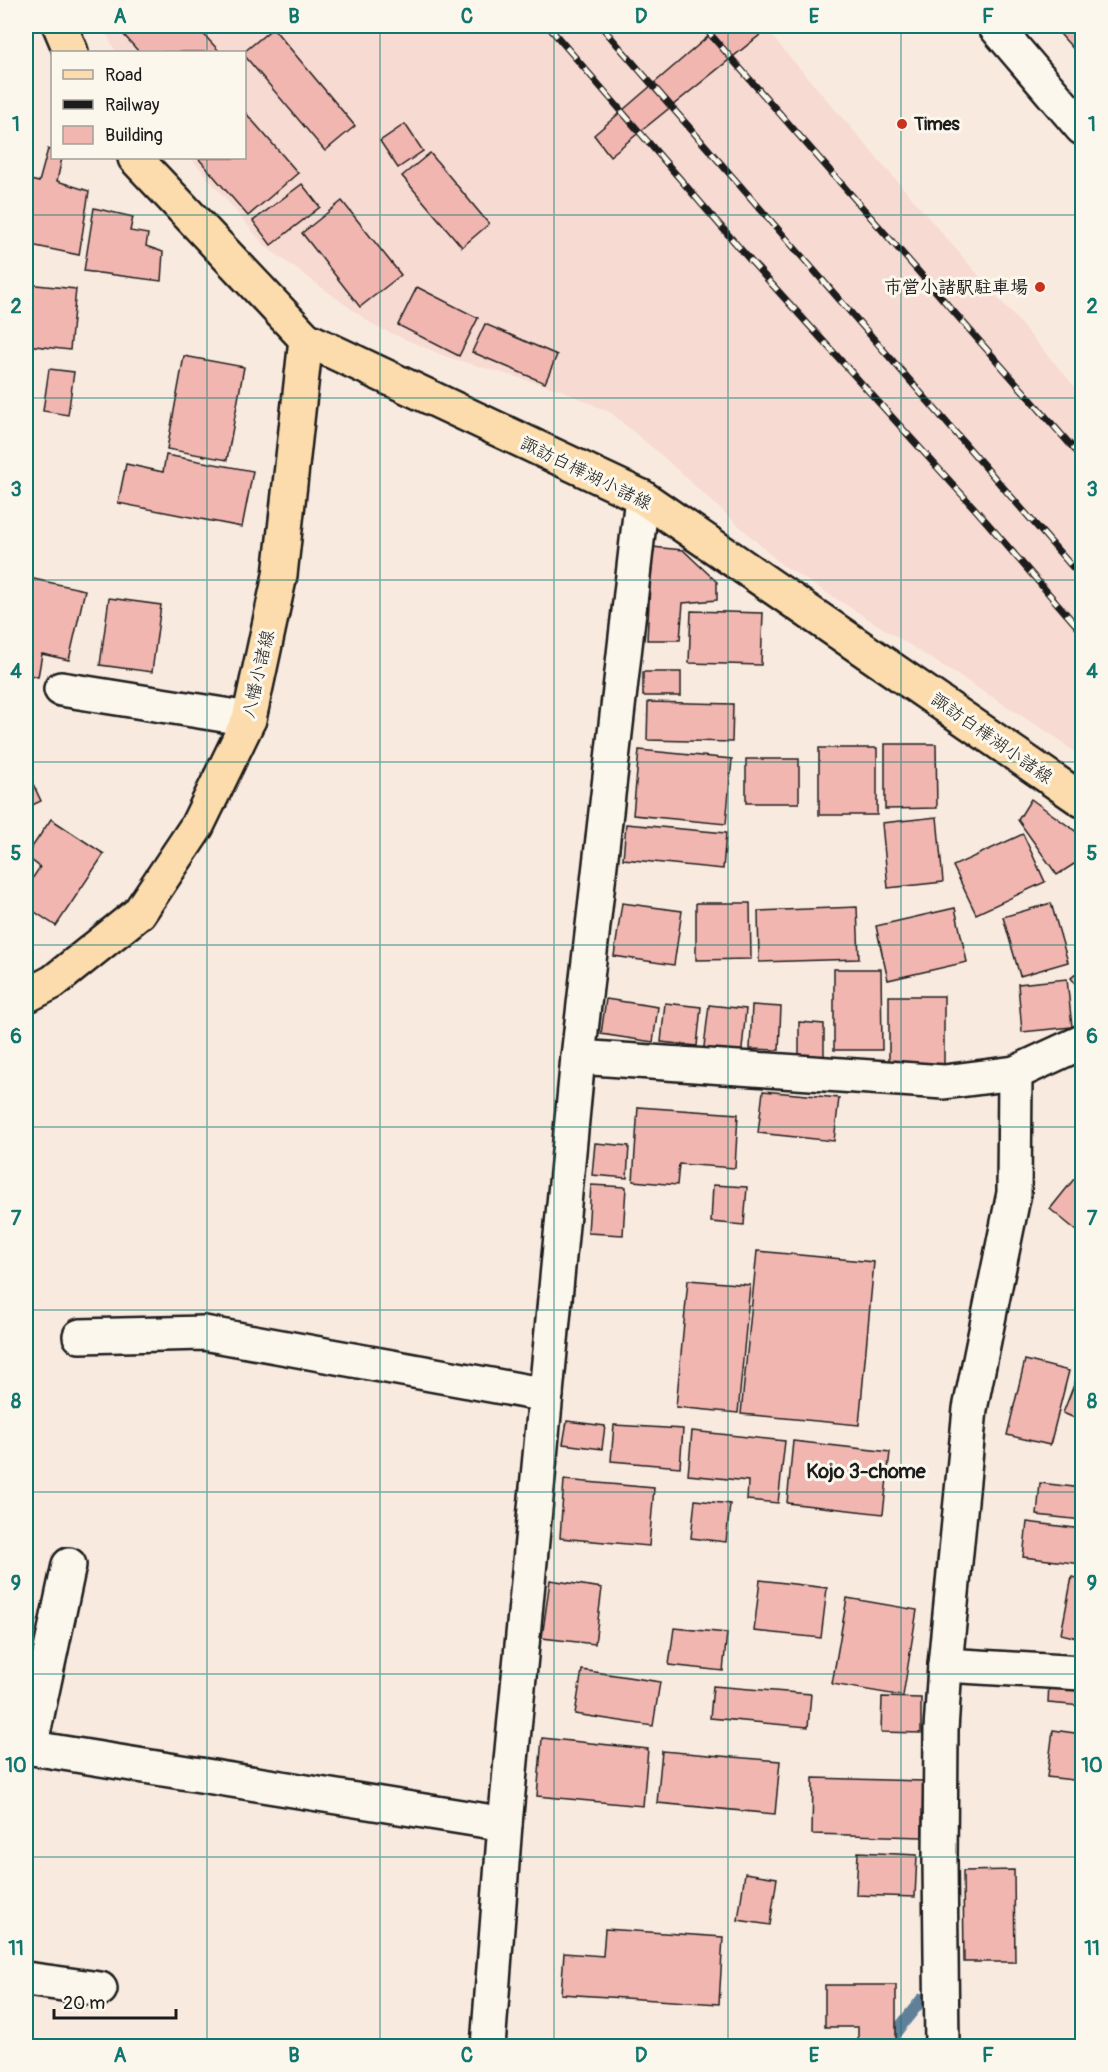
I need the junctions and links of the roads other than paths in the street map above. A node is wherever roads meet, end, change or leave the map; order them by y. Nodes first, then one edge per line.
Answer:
1 (60, 26) edge
2 (995, 26) edge
3 (71, 51) edge
4 (1083, 128) edge
5 (136, 159) edge
6 (306, 339) junction
7 (642, 497) junction
8 (61, 689) dead end
9 (249, 719) junction
10 (1083, 800) edge
11 (26, 996) edge
12 (1083, 1042) edge
13 (578, 1058) junction
14 (1015, 1073) junction
15 (80, 1336) dead end
16 (546, 1395) junction
17 (69, 1565) dead end
18 (945, 1665) junction
19 (1083, 1673) edge
20 (28, 1748) edge
21 (505, 1824) junction
22 (26, 1979) edge
23 (100, 1989) dead end
24 (488, 2046) edge
25 (942, 2046) edge

1 - 3 main road
2 - 4 street
5 - 6 main road, 諏訪白樺湖小諸線
6 - 7 main road, 諏訪白樺湖小諸線
6 - 9 main road, 八幡小諸線
7 - 10 main road, 諏訪白樺湖小諸線
7 - 13 street
8 - 9 street
9 - 11 main road, 八幡小諸線
12 - 14 street
13 - 14 street
13 - 16 street
14 - 18 street
15 - 16 street
16 - 21 street
17 - 20 street
18 - 19 street
18 - 25 street
20 - 21 street
21 - 24 street
22 - 23 street

